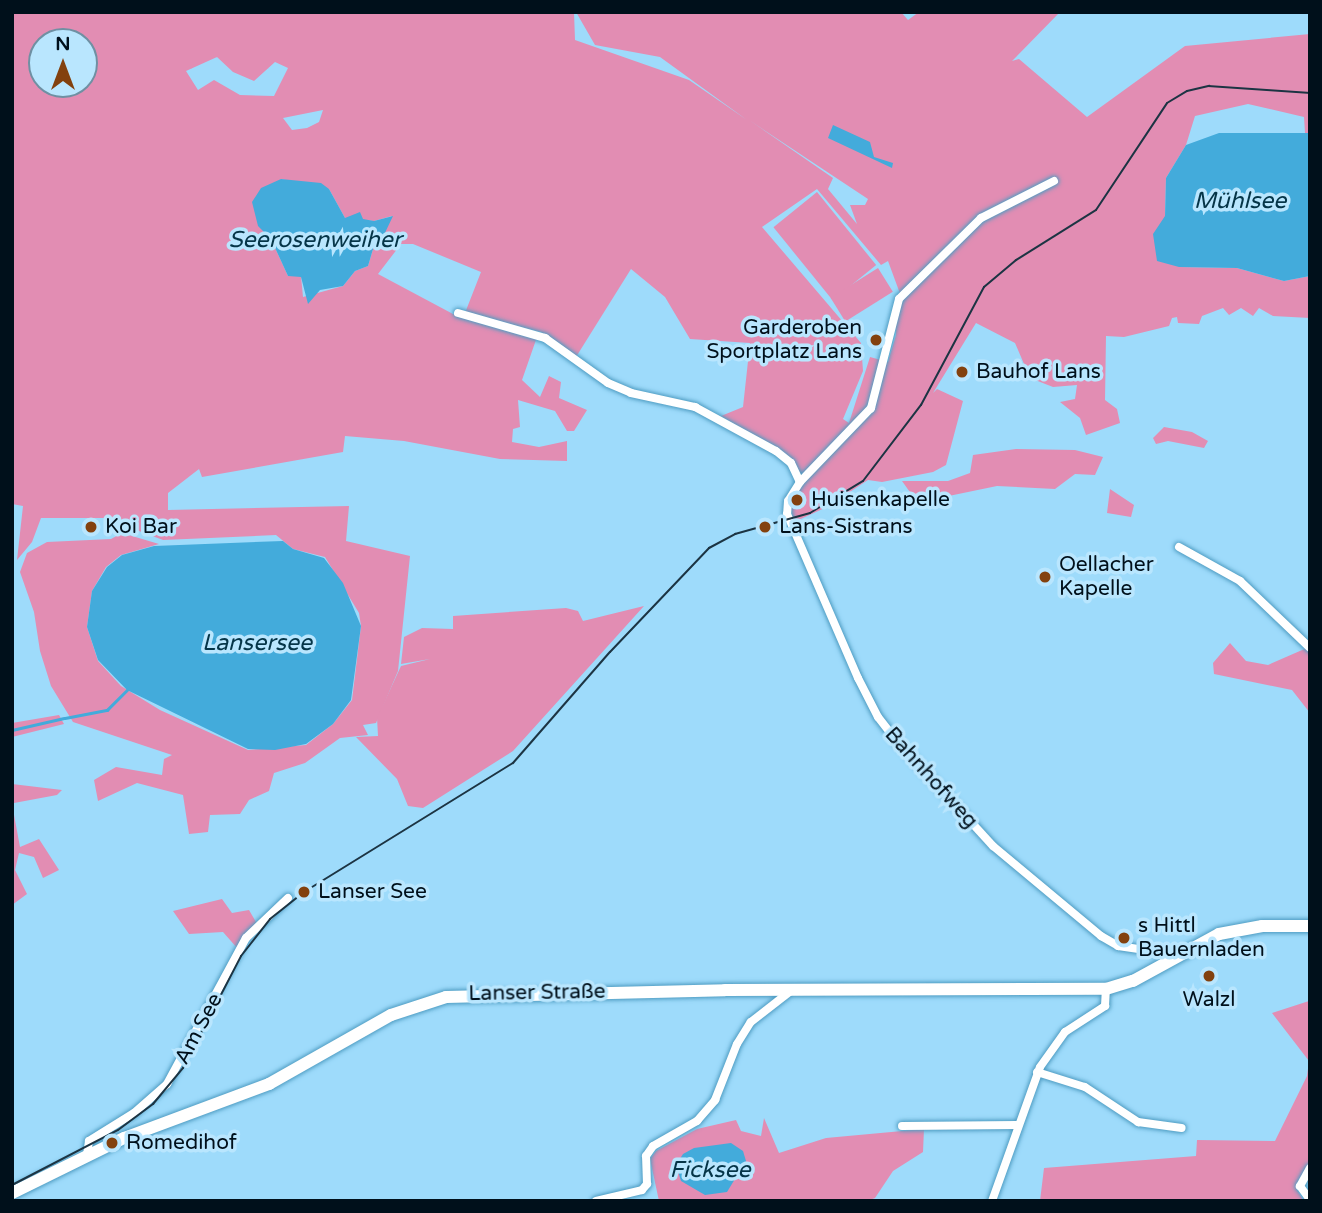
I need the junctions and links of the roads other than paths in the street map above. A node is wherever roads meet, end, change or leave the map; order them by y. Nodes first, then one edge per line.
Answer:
1 (1054, 181) dead end
2 (458, 313) dead end
3 (800, 482) junction
4 (1179, 547) dead end
5 (1310, 648) edge
6 (288, 898) dead end
7 (1310, 926) edge
8 (1181, 956) junction
9 (1106, 989) junction
10 (793, 990) junction
11 (1037, 1072) junction
12 (1017, 1125) junction
13 (902, 1126) dead end
14 (1182, 1128) dead end
15 (87, 1155) junction
16 (1310, 1168) edge
17 (12, 1193) edge
18 (1310, 1200) edge
19 (596, 1201) edge
20 (992, 1201) edge

1 - 3 street
2 - 3 street
3 - 8 street, Bahnhofweg
4 - 5 street
6 - 15 street, Am See
7 - 8 main road
8 - 9 main road
9 - 10 main road, Lanser Straße
9 - 11 street
10 - 15 main road, Lanser Straße
10 - 19 street
11 - 12 street
11 - 14 street
12 - 13 street
12 - 20 street
15 - 17 main road, Lanser Straße
16 - 18 street

